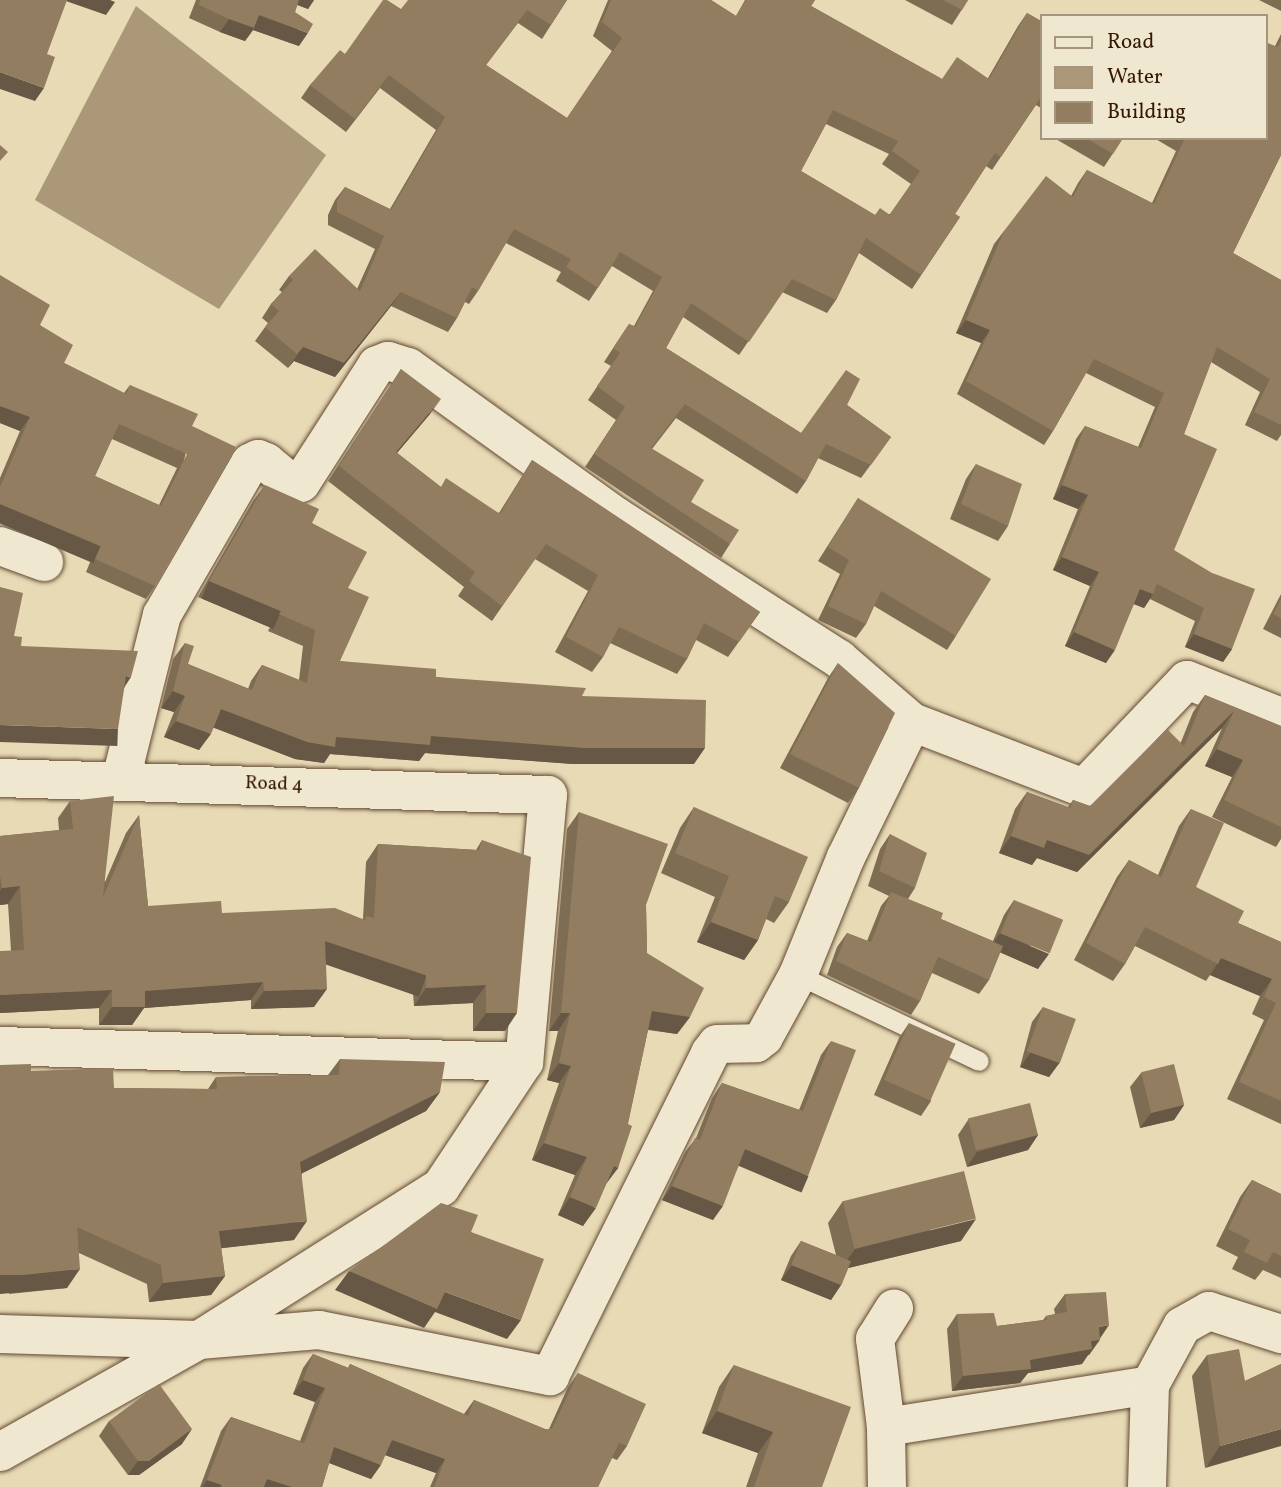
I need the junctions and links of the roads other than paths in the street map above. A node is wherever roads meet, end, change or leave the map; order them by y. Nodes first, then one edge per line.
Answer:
1 (0, 546) edge
2 (44, 562) dead end
3 (1281, 717) edge
4 (912, 722) junction
5 (0, 779) edge
6 (121, 779) junction
7 (798, 975) junction
8 (0, 1046) edge
9 (979, 1061) dead end
10 (524, 1062) junction
11 (894, 1308) dead end
12 (0, 1334) edge
13 (1281, 1334) edge
14 (199, 1340) junction
15 (1150, 1385) junction
16 (886, 1427) junction
17 (0, 1452) edge
18 (887, 1487) edge
19 (1147, 1487) edge

1 - 2 street
3 - 4 street
4 - 6 street
4 - 7 street
5 - 6 street, Road 4
6 - 10 street, Road 4
7 - 9 lane
7 - 14 street
8 - 10 street
10 - 14 street
11 - 16 street
12 - 14 street
13 - 15 street
14 - 17 street
15 - 16 street
15 - 19 street
16 - 18 street

